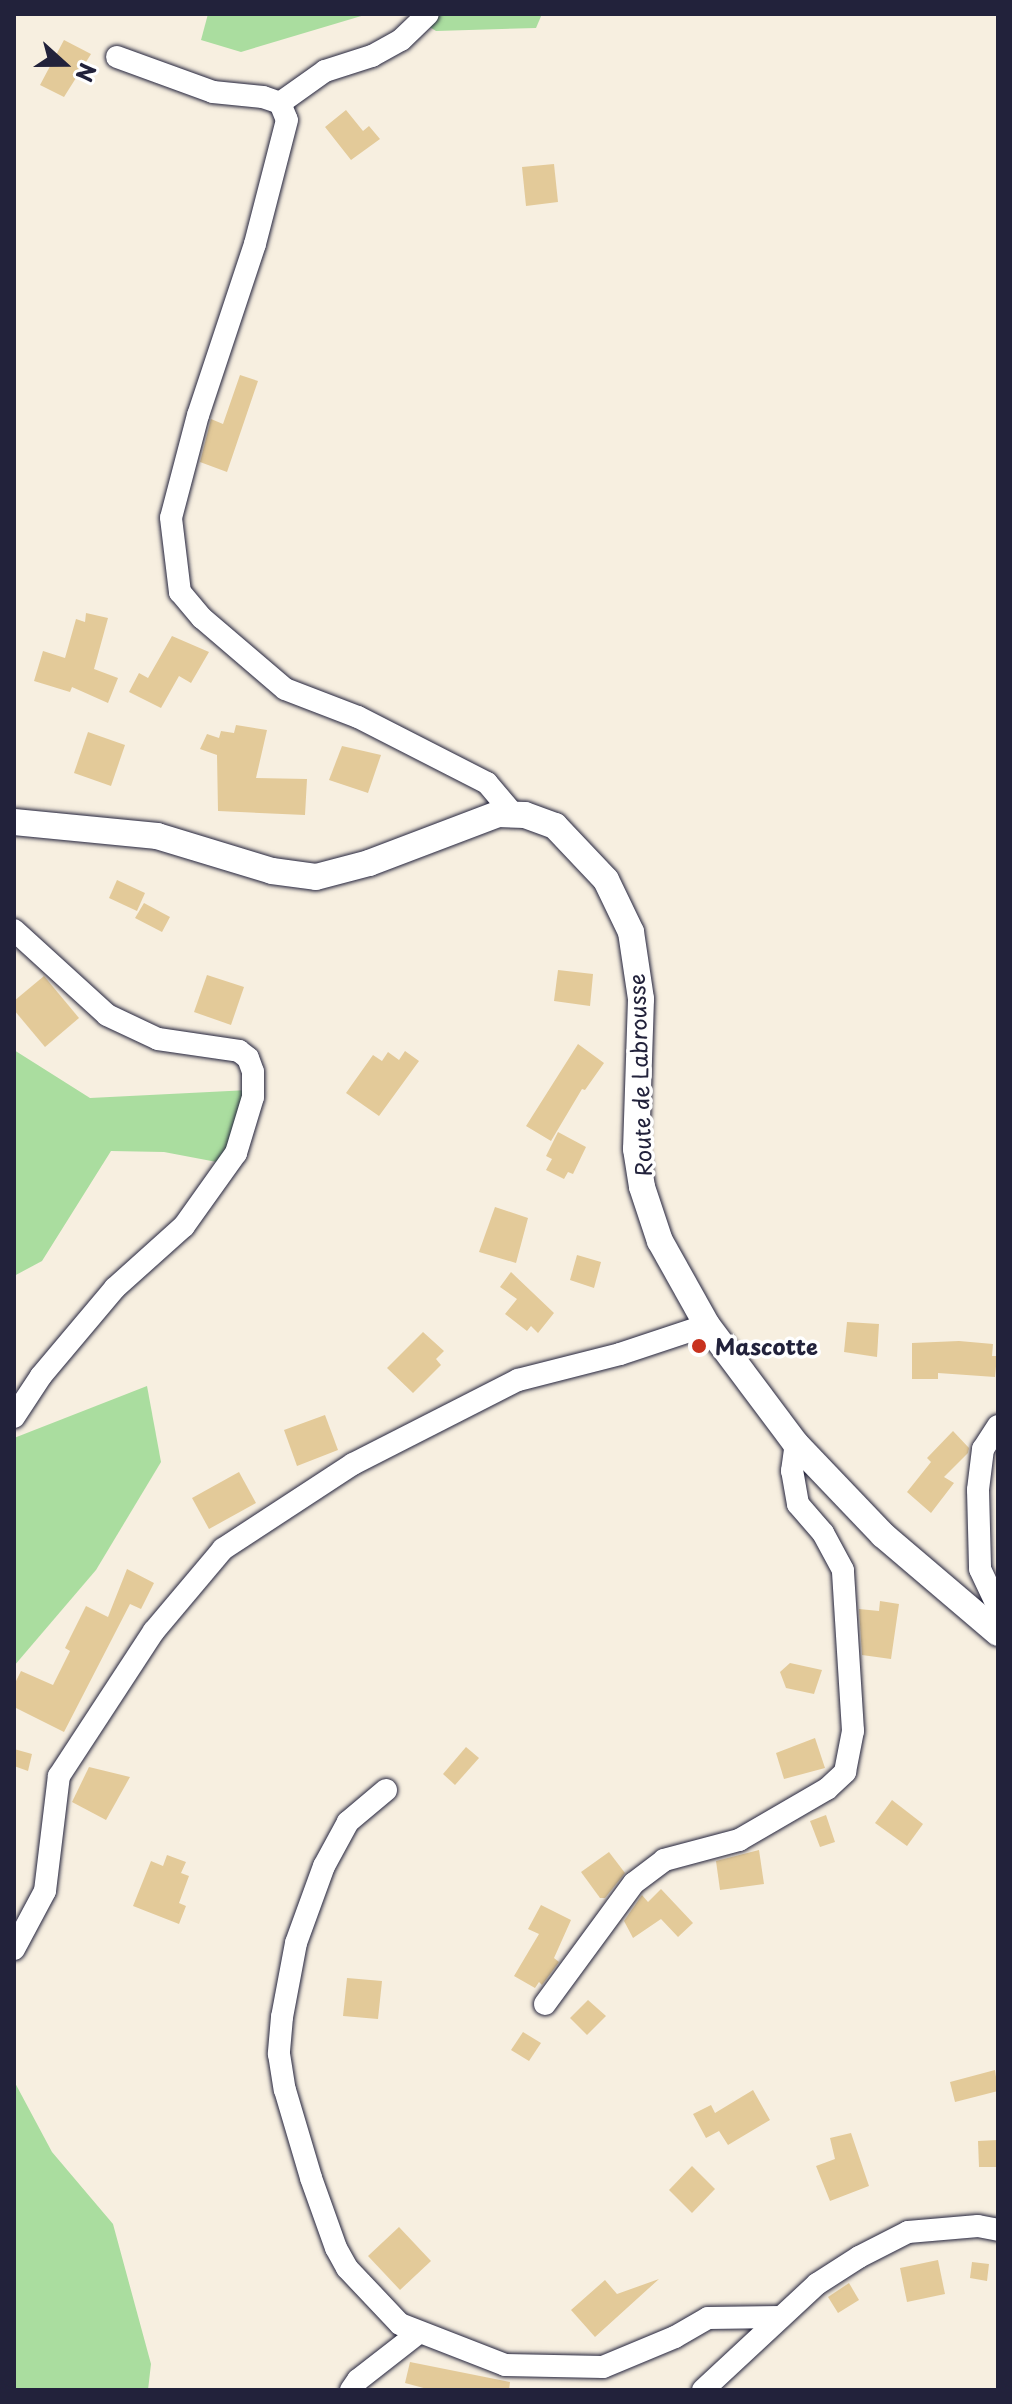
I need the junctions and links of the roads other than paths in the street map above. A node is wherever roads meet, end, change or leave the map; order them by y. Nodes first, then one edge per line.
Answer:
1 (428, 14) edge
2 (117, 57) dead end
3 (280, 103) junction
4 (514, 815) junction
5 (14, 822) edge
6 (14, 930) edge
7 (707, 1325) junction
8 (14, 1417) edge
9 (998, 1426) edge
10 (796, 1444) junction
11 (998, 1607) edge
12 (998, 1633) edge
13 (386, 1790) dead end
14 (14, 1949) edge
15 (545, 2004) dead end
16 (998, 2230) edge
17 (781, 2317) junction
18 (417, 2334) junction
19 (351, 2390) edge
20 (703, 2390) edge

1 - 3 street
2 - 3 street
3 - 4 street
4 - 5 street, Route de Labrousse
4 - 7 street, Route de Labrousse
6 - 8 street
7 - 10 street, Route de Labrousse
7 - 14 street
9 - 11 street
10 - 12 street, Route de Labrousse
10 - 15 street
13 - 18 street
16 - 17 street
17 - 18 street
17 - 20 street
18 - 19 street

